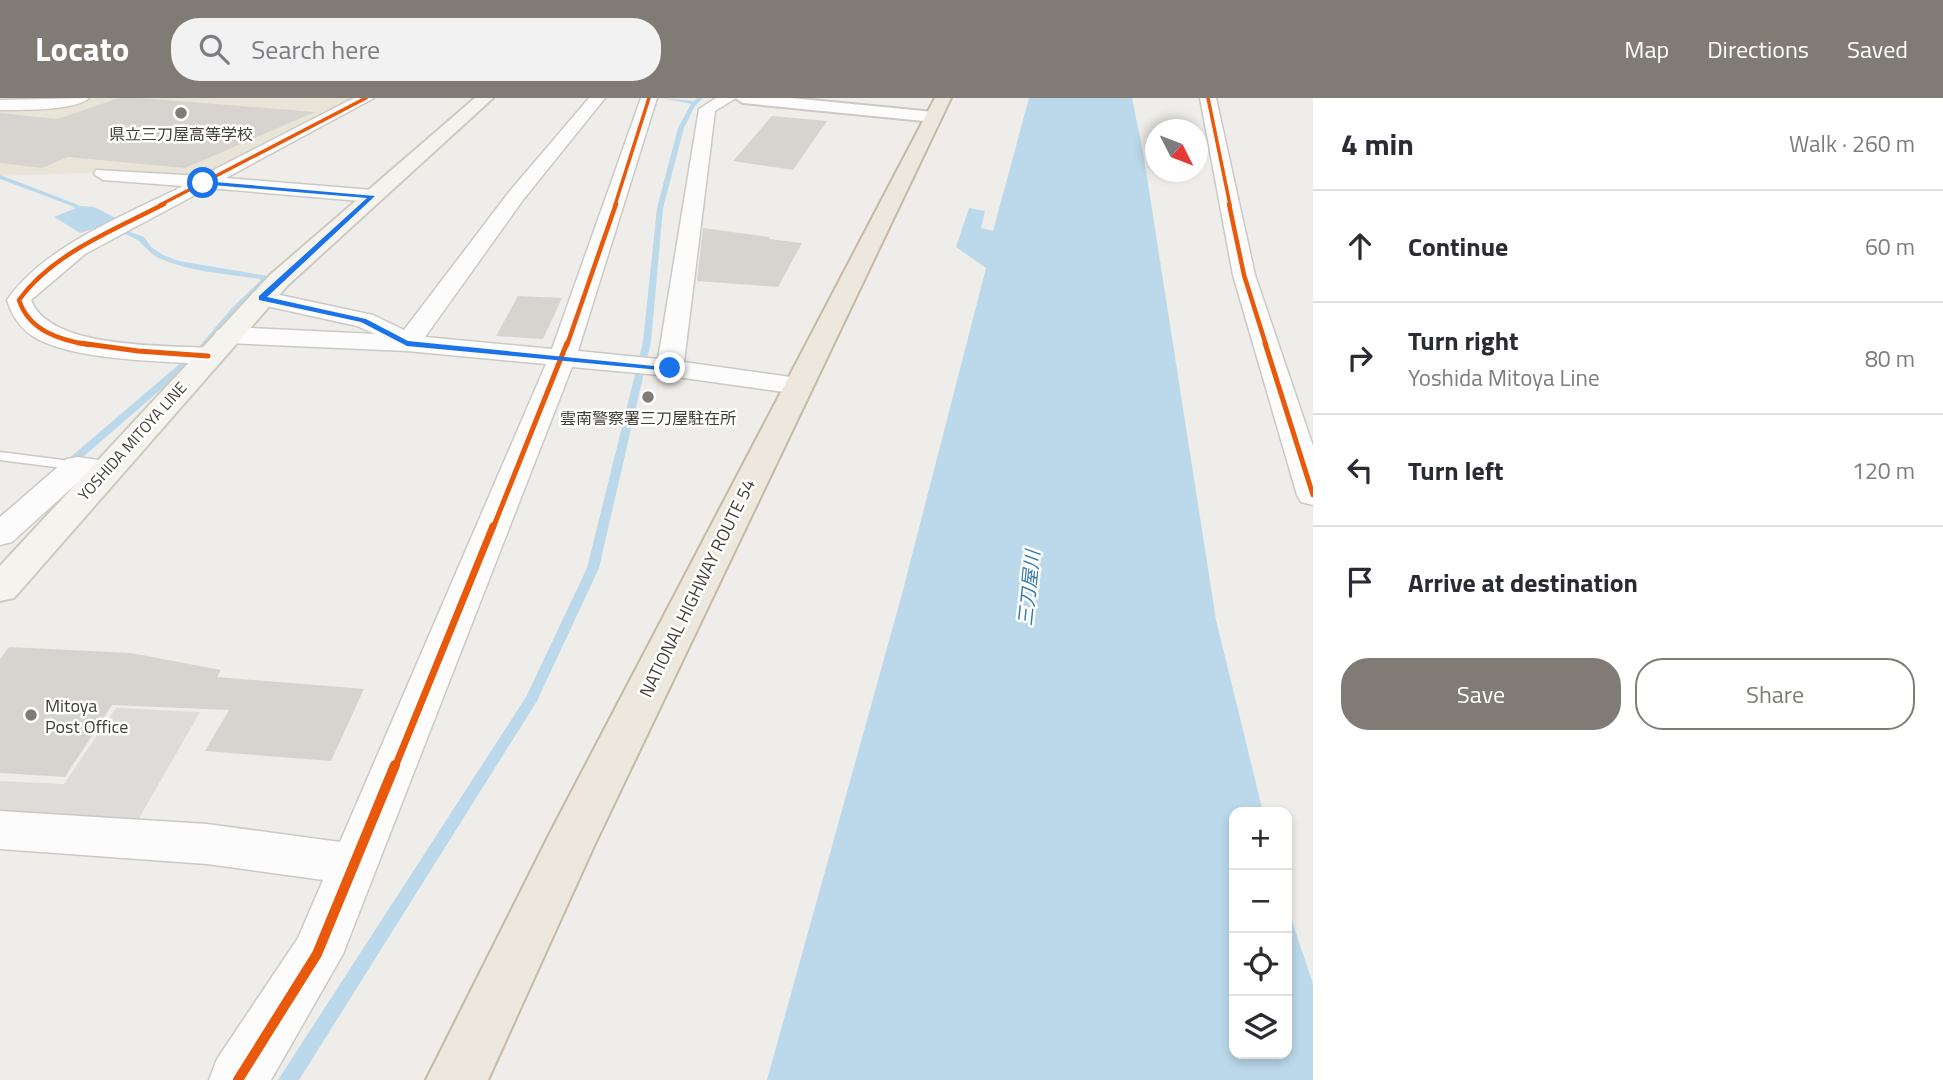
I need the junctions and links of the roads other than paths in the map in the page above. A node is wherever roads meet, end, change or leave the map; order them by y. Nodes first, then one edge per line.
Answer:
1 (81, 98) edge
2 (366, 98) edge
3 (485, 98) edge
4 (597, 98) edge
5 (649, 98) edge
6 (728, 98) edge
7 (743, 98) edge
8 (1208, 98) edge
9 (0, 104) edge
10 (938, 107) edge
11 (103, 174) dead end
12 (203, 183) junction
13 (372, 196) junction
14 (261, 298) junction
15 (226, 335) junction
16 (407, 343) junction
17 (208, 356) junction
18 (562, 358) junction
19 (665, 368) junction
20 (798, 386) junction
21 (0, 456) edge
22 (92, 468) junction
23 (1313, 495) edge
24 (0, 535) edge
25 (0, 589) edge
26 (0, 830) edge
27 (355, 864) junction
28 (238, 1080) edge
29 (457, 1080) edge

1 - 9 street
2 - 12 street
3 - 13 main road, YOSHIDA MITOYA LINE
4 - 16 street
5 - 18 street
6 - 19 street
7 - 10 street
8 - 23 street
10 - 20 highway, NATIONAL HIGHWAY ROUTE 54
11 - 12 street
12 - 13 street
12 - 17 street
13 - 14 main road, YOSHIDA MITOYA LINE
14 - 15 main road, YOSHIDA MITOYA LINE
14 - 16 street
15 - 16 street
15 - 17 main road, YOSHIDA MITOYA LINE
16 - 18 street
17 - 22 main road, YOSHIDA MITOYA LINE
18 - 19 street
18 - 27 street
19 - 20 street
20 - 29 highway, NATIONAL HIGHWAY ROUTE 54
21 - 22 lane
22 - 24 street
22 - 25 main road, YOSHIDA MITOYA LINE
26 - 27 street
27 - 28 street

